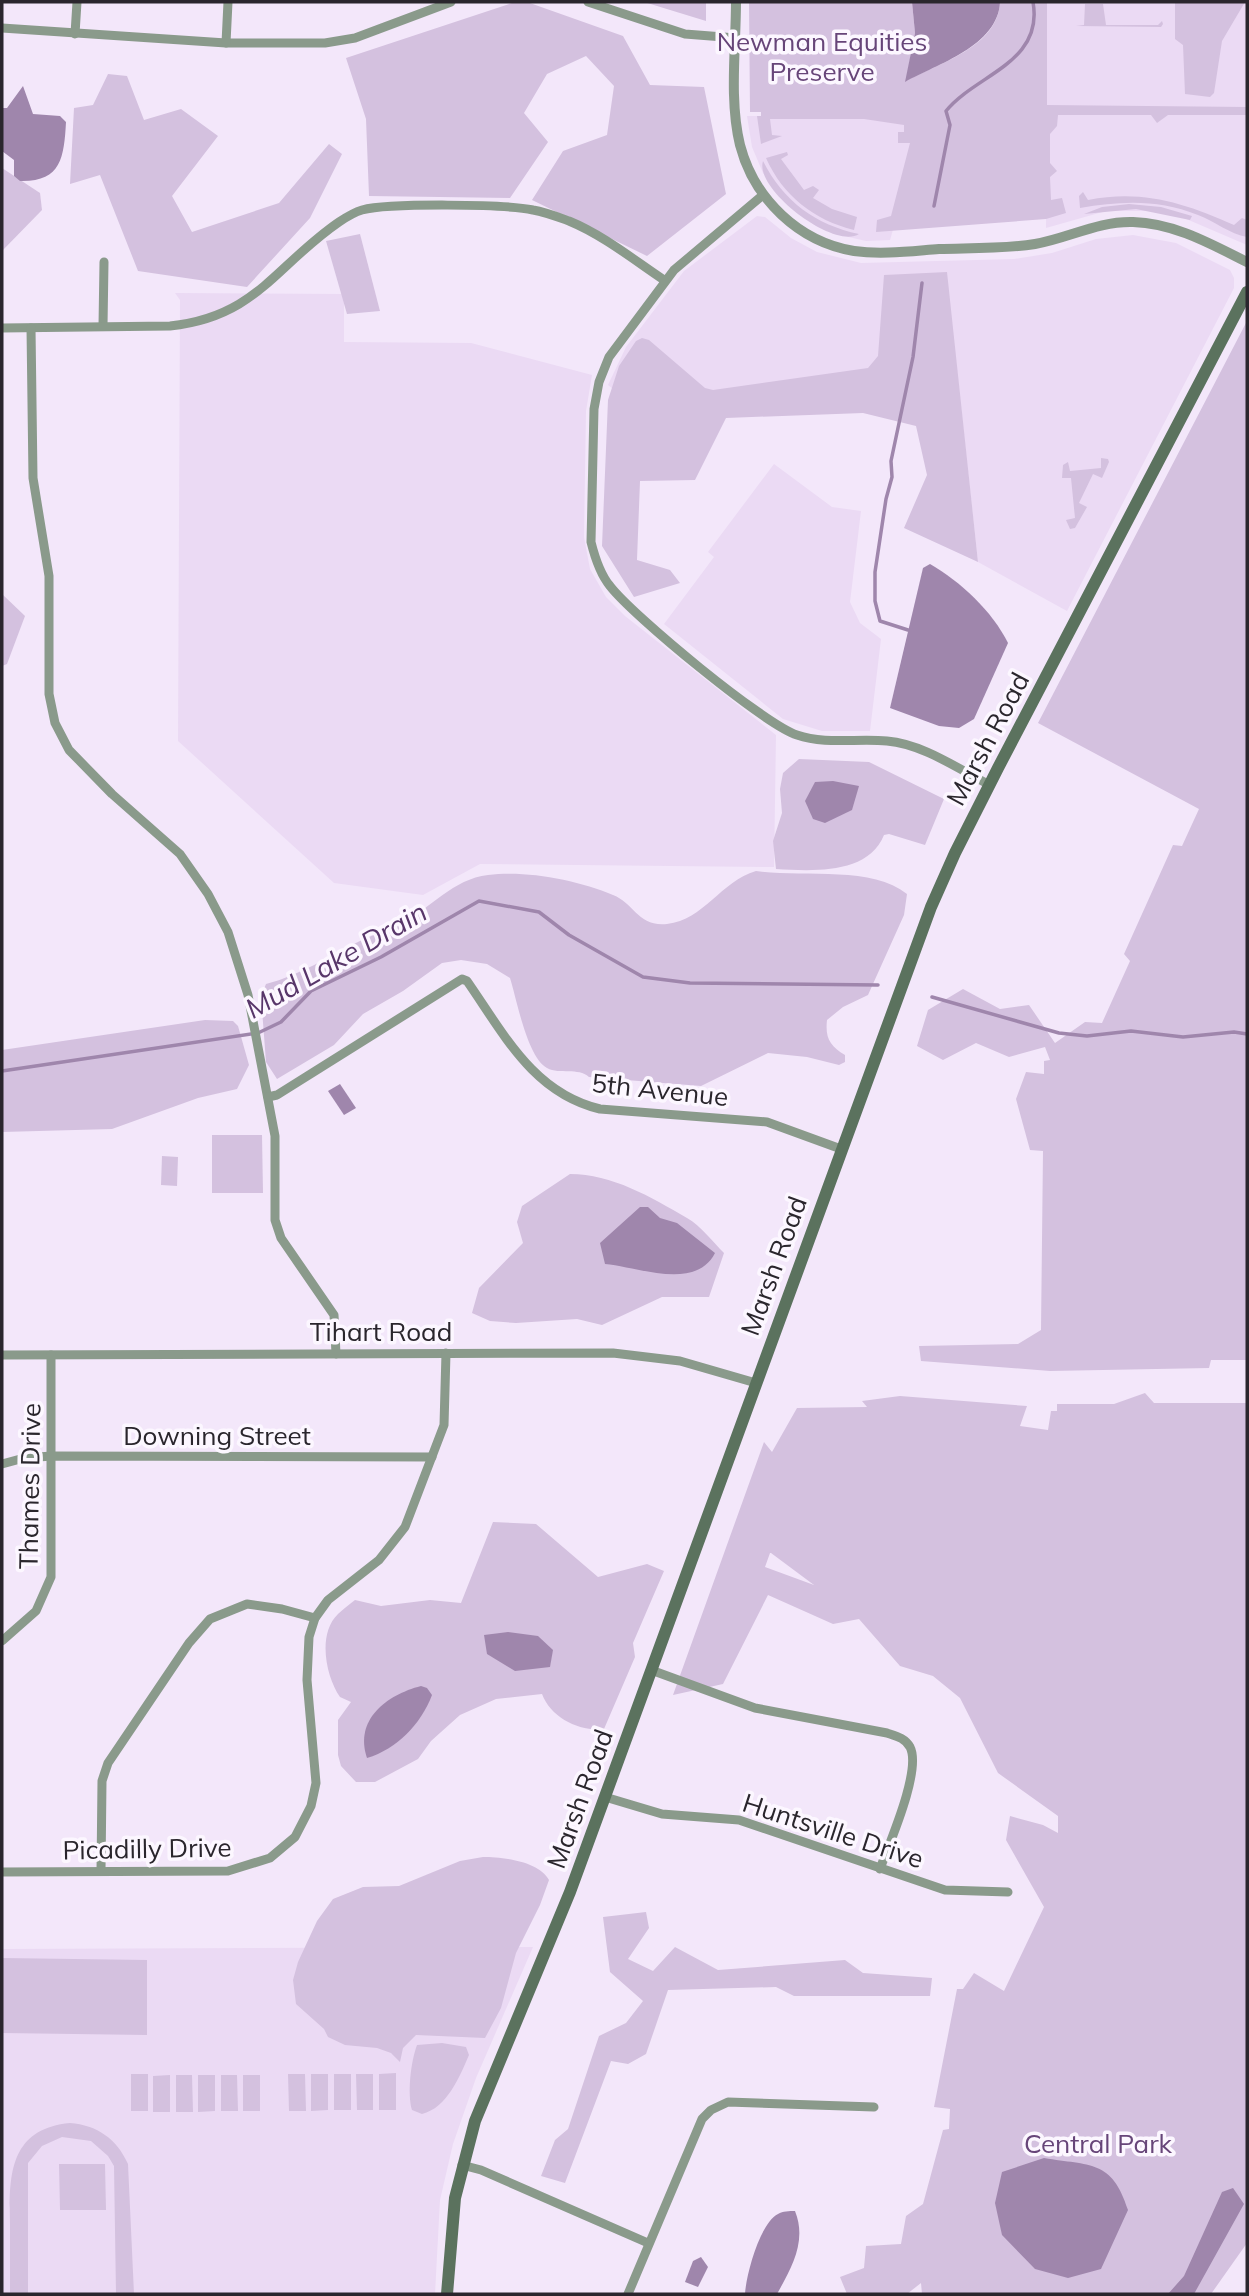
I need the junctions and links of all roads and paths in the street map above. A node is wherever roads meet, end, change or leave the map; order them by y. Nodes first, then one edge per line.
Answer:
1 (77, 2) edge
2 (228, 2) edge
3 (451, 2) edge
4 (588, 2) edge
5 (736, 2) edge
6 (2, 28) edge
7 (75, 34) junction
8 (736, 38) junction
9 (226, 43) junction
10 (764, 195) junction
11 (104, 262) dead end
12 (1247, 262) edge
13 (664, 280) junction
14 (1247, 292) edge
15 (103, 326) junction
16 (2, 328) edge
17 (31, 328) junction
18 (990, 785) junction
19 (268, 1097) junction
20 (841, 1149) junction
21 (446, 1353) junction
22 (336, 1354) junction
23 (2, 1355) edge
24 (51, 1355) junction
25 (756, 1383) junction
26 (52, 1456) junction
27 (432, 1457) junction
28 (2, 1464) edge
29 (315, 1618) junction
30 (2, 1641) edge
31 (651, 1670) junction
32 (605, 1797) junction
33 (880, 1869) junction
34 (101, 1871) junction
35 (2, 1872) edge
36 (1007, 1892) dead end
37 (874, 2107) dead end
38 (462, 2165) junction
39 (648, 2244) junction
40 (447, 2294) edge
41 (628, 2294) edge

1 - 7 street
2 - 9 street
3 - 9 street
4 - 8 street
5 - 8 street
6 - 7 street
7 - 9 street
8 - 10 street
10 - 12 street
10 - 13 street
11 - 15 street
13 - 15 street
13 - 18 street
14 - 18 main road, Marsh Road
15 - 17 street
16 - 17 street
17 - 19 street
18 - 20 main road, Marsh Road
19 - 20 street, 5th Avenue
19 - 22 street
20 - 25 main road, Marsh Road
21 - 22 street, Tihart Road
21 - 25 street, Tihart Road
21 - 27 street
22 - 24 street, Tihart Road
23 - 24 street, Tihart Road
24 - 26 street, Thames Drive
25 - 31 main road, Marsh Road
26 - 27 street, Downing Street
26 - 28 street, Downing Street
26 - 30 street, Thames Drive
27 - 29 street
29 - 34 street
29 - 34 street, Picadilly Drive
31 - 32 main road, Marsh Road
31 - 33 street
32 - 33 street, Huntsville Drive
32 - 38 main road, Marsh Road
33 - 36 street, Huntsville Drive
34 - 35 street, Picadilly Drive
37 - 39 street
38 - 39 street
38 - 40 main road, Marsh Road
39 - 41 street

